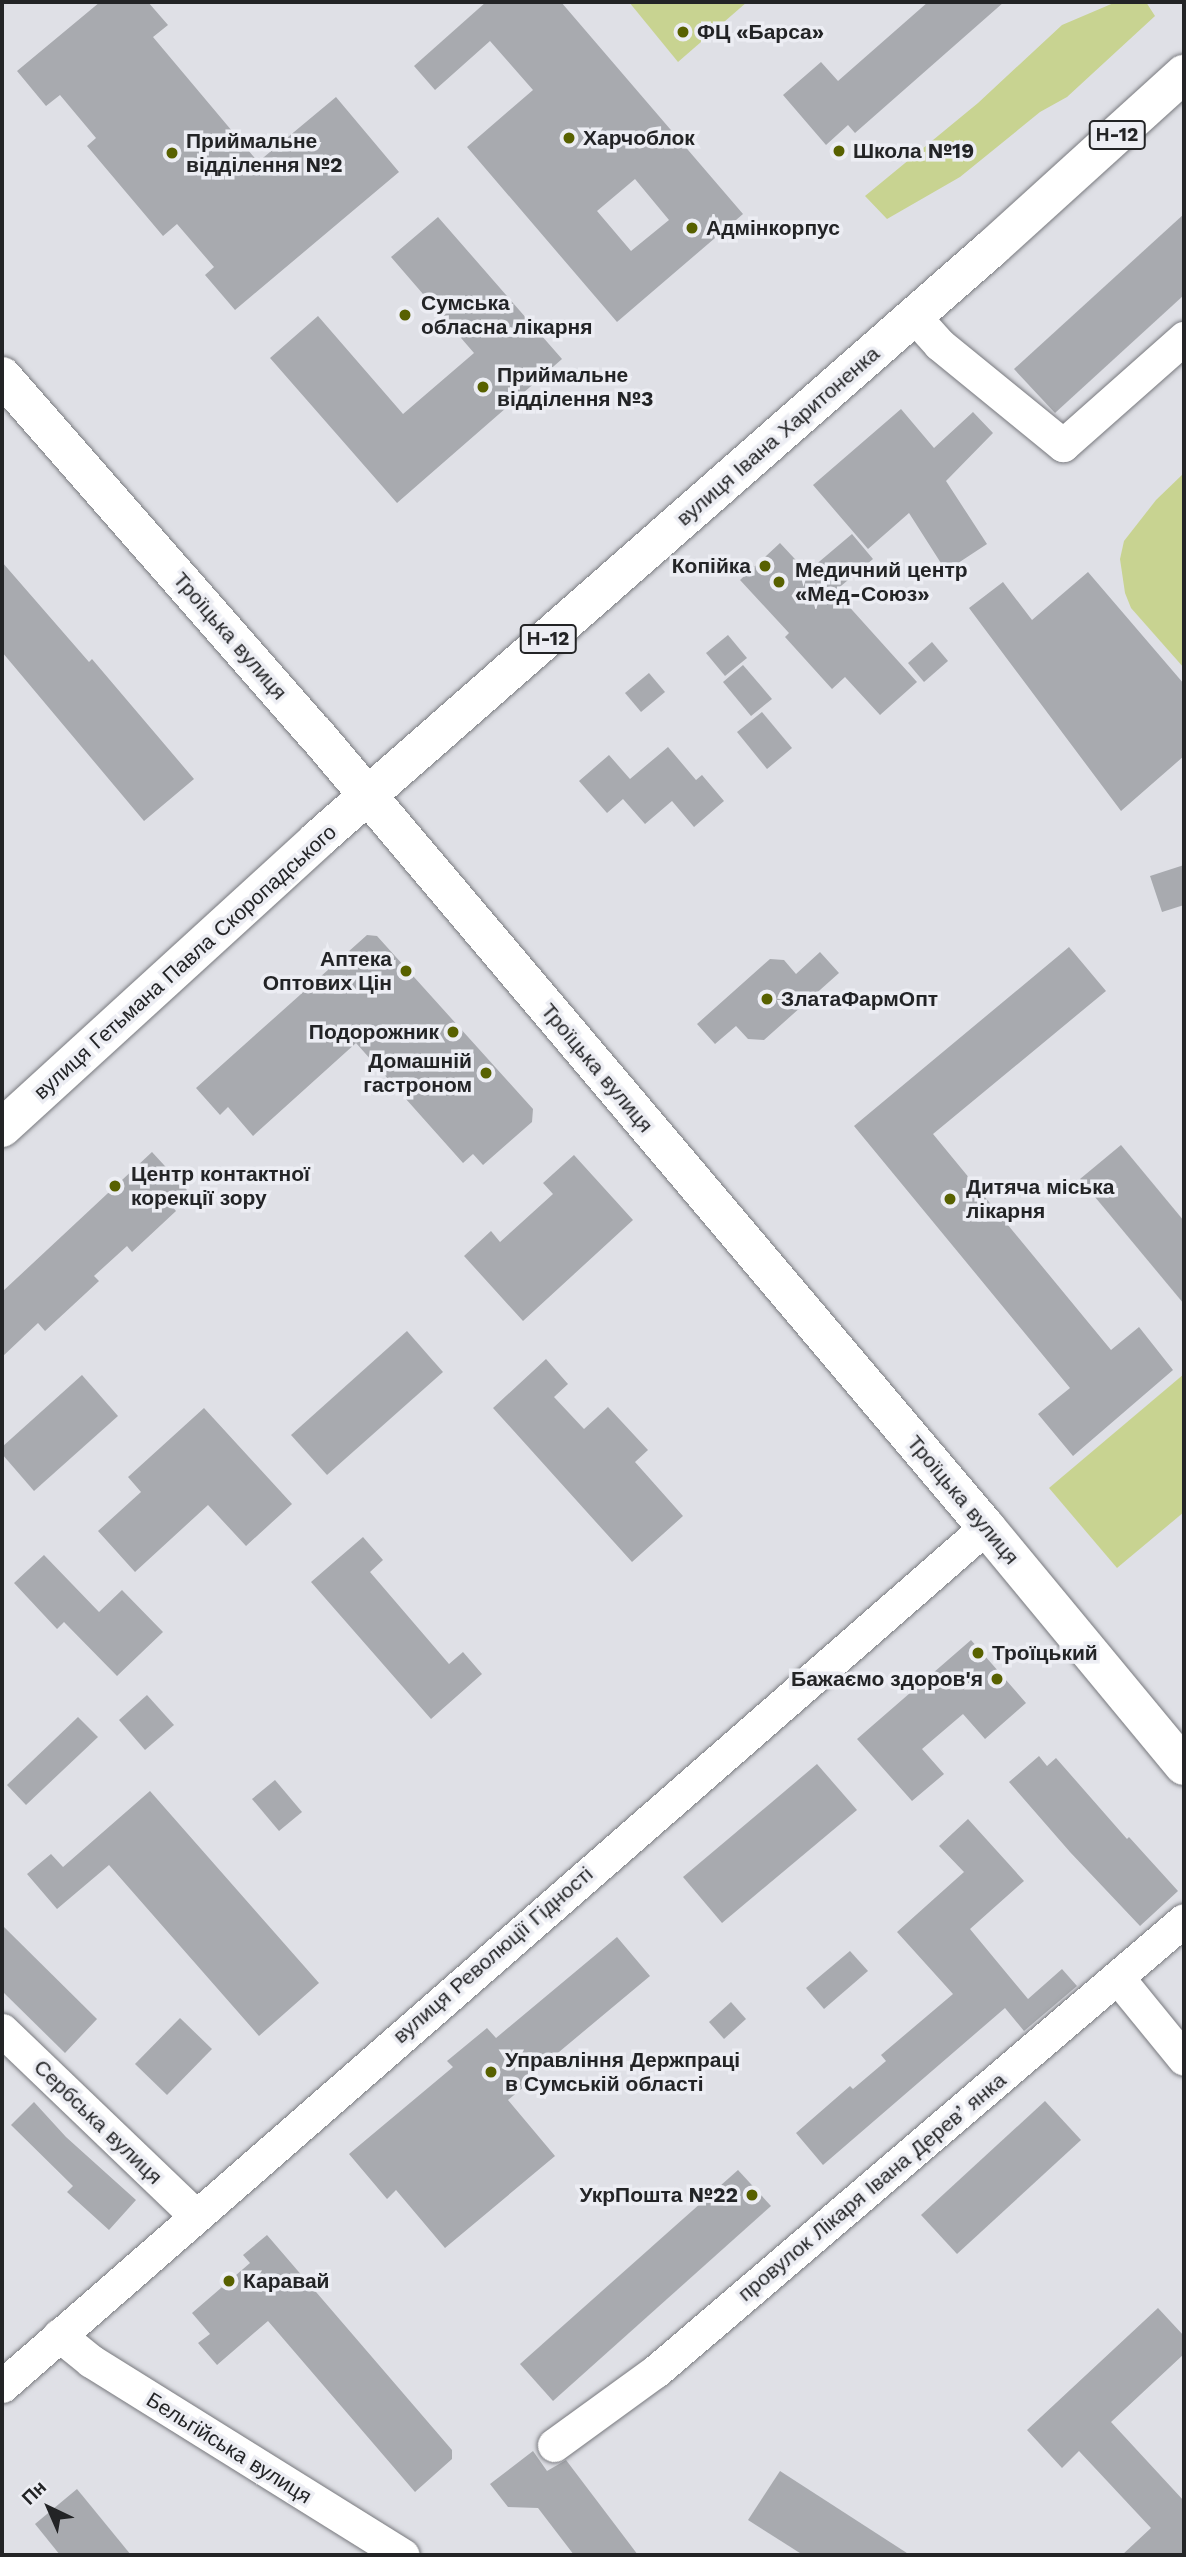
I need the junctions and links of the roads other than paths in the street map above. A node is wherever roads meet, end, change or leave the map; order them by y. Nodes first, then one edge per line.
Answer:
1 (1184, 74) edge
2 (914, 316) junction
3 (1184, 338) edge
4 (2, 376) edge
5 (368, 796) junction
6 (2, 1128) edge
7 (986, 1527) junction
8 (1184, 1766) edge
9 (1184, 1920) edge
10 (1118, 1978) junction
11 (2, 2030) edge
12 (1184, 2059) edge
13 (195, 2215) junction
14 (59, 2335) junction
15 (2, 2386) edge
16 (554, 2445) dead end
17 (403, 2555) edge

1 - 2 main road, вулиця Івана Харитоненка / Н-12
2 - 3 street
2 - 5 main road, вулиця Івана Харитоненка / Н-12
4 - 5 main road, Троїцька вулиця
5 - 6 main road, вулиця Гетьмана Павла Скоропадського
5 - 7 main road, Троїцька вулиця
7 - 8 main road, Троїцька вулиця
7 - 13 street, вулиця Революції Гідності
9 - 10 street, провулок Лікаря Івана Деревʼянка
10 - 12 street
10 - 16 street, провулок Лікаря Івана Деревʼянка
11 - 13 street, Сербська вулиця
13 - 14 street, вулиця Революції Гідності
14 - 15 street, вулиця Революції Гідності
14 - 17 street, Бельгійська вулиця

